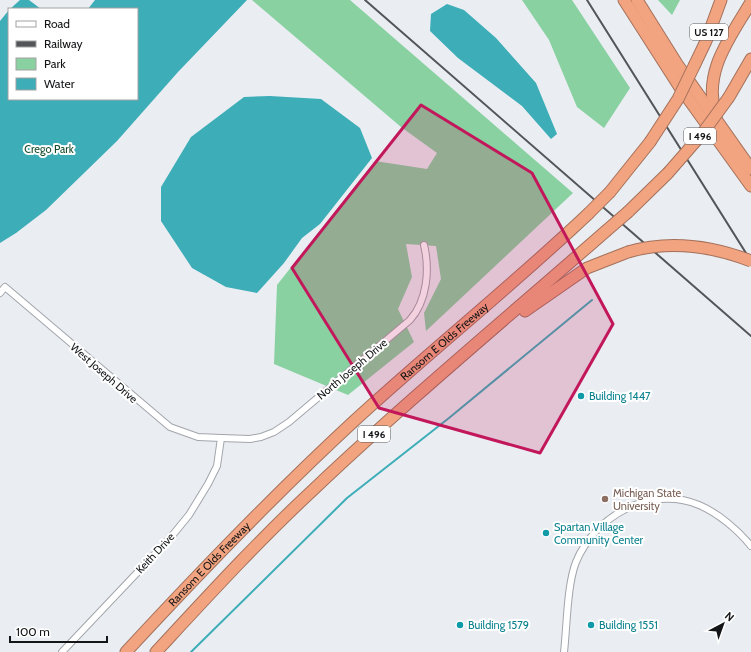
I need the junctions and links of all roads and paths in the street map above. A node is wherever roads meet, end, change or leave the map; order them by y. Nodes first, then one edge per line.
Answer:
1 (624, 0) edge
2 (637, 0) edge
3 (714, 0) edge
4 (721, 0) edge
5 (751, 2) edge
6 (751, 59) edge
7 (695, 64) junction
8 (724, 133) junction
9 (751, 169) edge
10 (751, 186) edge
11 (424, 245) dead end
12 (751, 261) edge
13 (0, 293) edge
14 (476, 344) junction
15 (221, 438) junction
16 (751, 546) edge
17 (62, 652) edge
18 (126, 652) edge
19 (156, 652) edge
20 (564, 652) edge

1 - 10 highway
2 - 8 highway
3 - 7 highway, Ransom E Olds Freeway / I 496
4 - 7 highway, US 127
5 - 8 highway
6 - 14 highway, Ransom E Olds Freeway / I 496, bridge
7 - 18 highway, Ransom E Olds Freeway / I 496, bridge
8 - 9 highway
11 - 15 street, North Joseph Drive
12 - 14 highway, bridge
13 - 15 street, West Joseph Drive
14 - 19 highway, Ransom E Olds Freeway / I 496
15 - 17 street, Keith Drive
16 - 20 street

